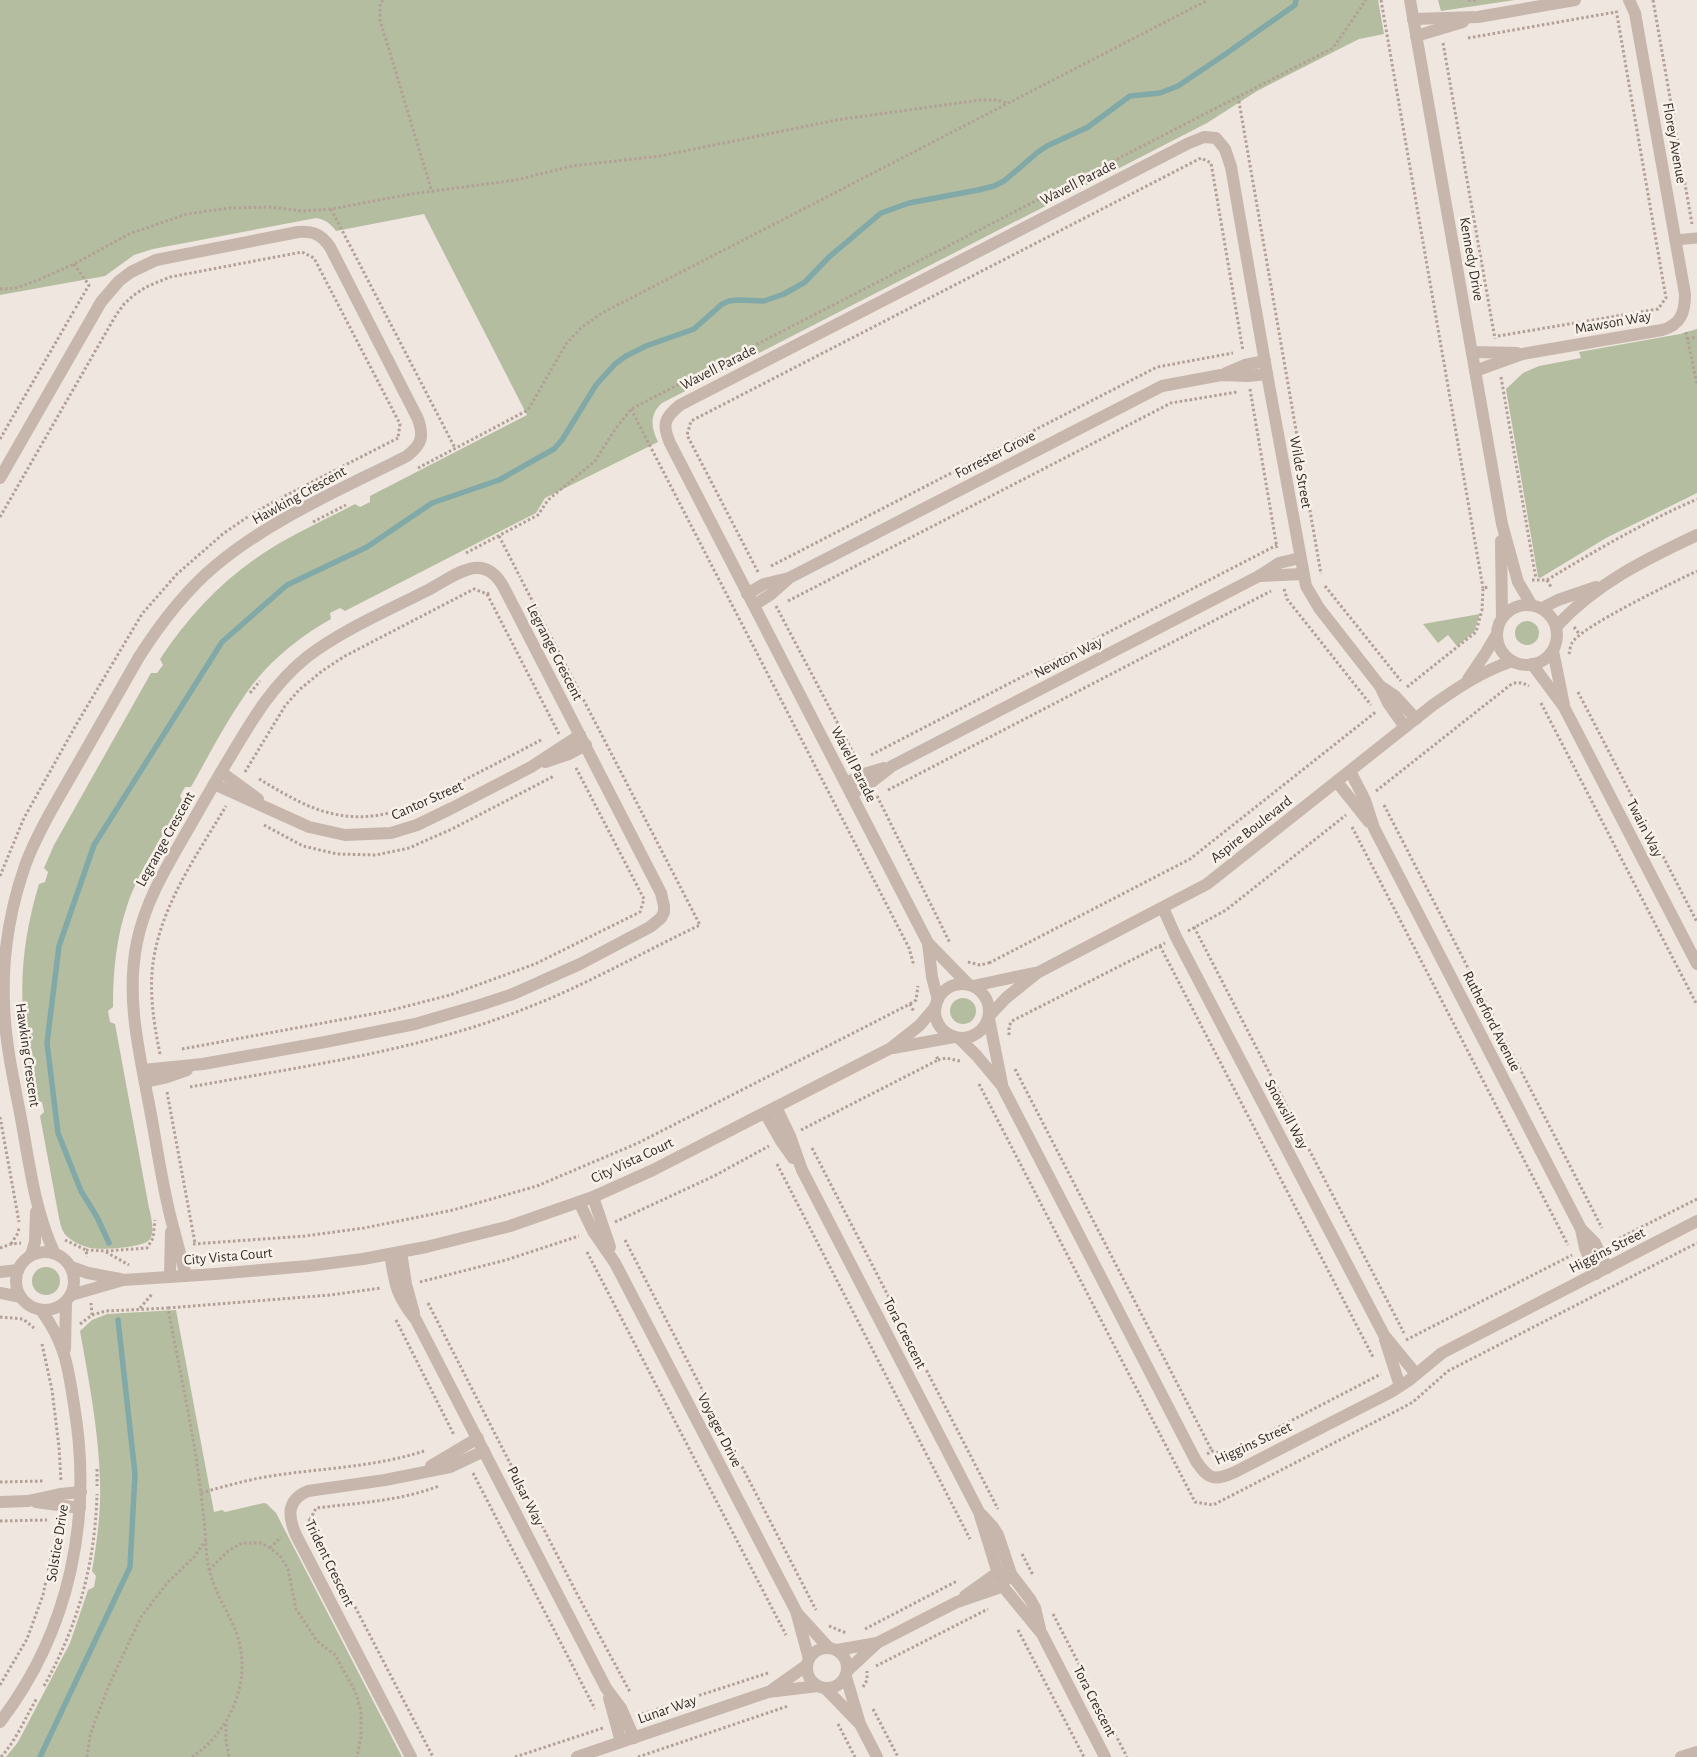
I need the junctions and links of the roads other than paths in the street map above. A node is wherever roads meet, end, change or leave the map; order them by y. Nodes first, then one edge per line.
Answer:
1 (1410, 0) edge
2 (1575, 0) edge
3 (1629, 0) edge
4 (1478, 17) junction
5 (1413, 19) junction
6 (1416, 36) junction
7 (1696, 238) edge
8 (1675, 240) junction
9 (1244, 241) joint
10 (1678, 322) joint
11 (1472, 352) junction
12 (1498, 358) junction
13 (1265, 361) junction
14 (1475, 372) junction
15 (1267, 374) junction
16 (1221, 375) junction
17 (0, 478) edge
18 (1502, 524) junction
19 (1697, 535) edge
20 (1300, 558) junction
21 (1303, 574) junction
22 (1259, 576) junction
23 (1604, 584) junction
24 (750, 600) junction
25 (1537, 606) junction
26 (1502, 617) junction
27 (1556, 627) junction
28 (1497, 634) junction
29 (1553, 651) junction
30 (1512, 661) junction
31 (1532, 664) junction
32 (1466, 681) junction
33 (1564, 708) junction
34 (1411, 723) junction
35 (583, 740) junction
36 (1350, 771) junction
37 (221, 772) junction
38 (1337, 782) junction
39 (214, 784) junction
40 (235, 788) junction
41 (848, 789) junction
42 (1361, 803) junction
43 (1163, 908) junction
44 (928, 943) junction
45 (1697, 964) edge
46 (1037, 973) junction
47 (971, 985) junction
48 (937, 1003) junction
49 (989, 1018) junction
50 (956, 1038) junction
51 (3, 1039) edge
52 (891, 1048) junction
53 (4, 1054) edge
54 (144, 1076) junction
55 (1002, 1086) junction
56 (771, 1110) junction
57 (593, 1197) junction
58 (37, 1202) junction
59 (579, 1202) junction
60 (1697, 1221) edge
61 (598, 1228) junction
62 (175, 1245) junction
63 (54, 1252) junction
64 (396, 1253) junction
65 (31, 1255) junction
66 (72, 1267) junction
67 (18, 1270) junction
68 (1602, 1271) junction
69 (0, 1272) edge
70 (186, 1276) junction
71 (170, 1277) junction
72 (122, 1280) junction
73 (0, 1294) edge
74 (21, 1297) junction
75 (68, 1298) junction
76 (41, 1310) junction
77 (1390, 1348) junction
78 (65, 1354) junction
79 (1416, 1374) junction
80 (1400, 1386) junction
81 (478, 1438) junction
82 (484, 1451) junction
83 (423, 1471) junction
84 (81, 1492) junction
85 (28, 1501) junction
86 (0, 1502) edge
87 (80, 1508) junction
88 (1004, 1578) junction
89 (812, 1629) junction
90 (877, 1643) junction
91 (833, 1649) junction
92 (808, 1662) junction
93 (846, 1674) junction
94 (821, 1687) junction
95 (606, 1688) junction
96 (768, 1692) junction
97 (0, 1722) edge
98 (860, 1724) junction
99 (634, 1738) junction
100 (621, 1742) junction
101 (1697, 1752) edge
102 (410, 1757) edge
103 (577, 1757) edge
104 (876, 1757) edge
105 (1105, 1757) edge
106 (1681, 1757) edge

1 - 5 street, Kennedy Drive
2 - 4 street
3 - 8 street, Florey Avenue
4 - 5 street
4 - 6 street
5 - 6 street, Kennedy Drive
6 - 11 street, Kennedy Drive
7 - 8 lane
8 - 10 street, Florey Avenue
9 - 13 street, Wilde Street
9 - 24 street, Wavell Parade
10 - 12 street, Mawson Way
11 - 12 street, Mawson Way
11 - 14 street, Kennedy Drive
12 - 14 street, Mawson Way
13 - 15 street, Wilde Street
13 - 16 street, Forrester Grove
14 - 18 street, Kennedy Drive
15 - 16 street, Forrester Grove
15 - 20 street, Wilde Street
16 - 24 street, Forrester Grove
17 - 51 street, Hawking Crescent
18 - 25 street, Kennedy Drive
18 - 26 street, Kennedy Drive
19 - 23 street
20 - 21 street, Wilde Street
20 - 22 street, Newton Way
21 - 22 street, Newton Way
21 - 34 street, Wilde Street
22 - 41 street, Newton Way
23 - 25 street
23 - 27 street
24 - 41 street, Wavell Parade
25 - 26 street
25 - 27 street
26 - 28 street
27 - 29 street
28 - 30 street
28 - 32 street, Aspire Boulevard
29 - 31 street
29 - 33 street, Twain Way
30 - 31 street
30 - 32 street, Aspire Boulevard
31 - 33 street, Twain Way
32 - 34 street, Aspire Boulevard
33 - 45 street, Twain Way
34 - 36 street, Aspire Boulevard
35 - 37 street, Legrange Crescent
35 - 40 street, Cantor Street
35 - 54 street, Legrange Crescent
36 - 38 street, Aspire Boulevard
36 - 42 street, Rutherford Avenue
37 - 39 street, Legrange Crescent
37 - 40 street, Cantor Street
38 - 42 street, Rutherford Avenue
38 - 43 street, Aspire Boulevard
39 - 40 street, Cantor Street
39 - 54 street, Legrange Crescent
41 - 44 street, Wavell Parade
42 - 68 street, Rutherford Avenue
43 - 46 street, Aspire Boulevard
43 - 77 street, Snowsill Way
44 - 47 street, Wavell Parade
44 - 48 street, Wavell Parade
46 - 47 street, Aspire Boulevard
46 - 49 street, Aspire Boulevard
47 - 48 street
47 - 49 street
48 - 50 street
48 - 52 street
49 - 50 street
49 - 55 street, Higgins Street
50 - 52 street
50 - 55 street, Higgins Street
51 - 53 street, Hawking Crescent
52 - 56 street, City Vista Court
53 - 58 street, Hawking Crescent
54 - 62 street, Legrange Crescent
55 - 80 street, Higgins Street
56 - 57 street, City Vista Court
56 - 88 street, Tora Crescent
57 - 59 street, City Vista Court
57 - 61 street, Voyager Drive
58 - 63 street, Hawking Crescent
58 - 65 street, Hawking Crescent
59 - 61 street, Voyager Drive
59 - 64 street, City Vista Court
60 - 68 street, Higgins Street
61 - 89 street, Voyager Drive
62 - 70 street, Legrange Crescent
62 - 71 street, Legrange Crescent
63 - 65 street
63 - 66 street
64 - 70 street, City Vista Court
64 - 81 street, Pulsar Way
65 - 67 street
66 - 72 street, City Vista Court
66 - 75 street
67 - 69 street
67 - 74 street
68 - 79 street, Higgins Street
70 - 71 street, City Vista Court
71 - 72 street, City Vista Court
72 - 75 street, City Vista Court
73 - 74 street
74 - 76 street
75 - 76 street
75 - 78 street, Solstice Drive
76 - 78 street, Solstice Drive
77 - 79 street, Snowsill Way
77 - 80 street, Snowsill Way
78 - 84 street, Solstice Drive
79 - 80 street, Higgins Street
81 - 82 street, Pulsar Way
81 - 83 street, Trident Crescent
82 - 83 street, Trident Crescent
82 - 95 street, Pulsar Way
83 - 102 street, Trident Crescent
84 - 85 street
84 - 87 street, Solstice Drive
85 - 86 street
85 - 87 street
87 - 97 street, Solstice Drive
88 - 90 street
88 - 105 street, Tora Crescent
89 - 91 street
89 - 92 street, Voyager Drive
90 - 91 street
90 - 93 street
91 - 92 street
91 - 93 street
92 - 94 street
92 - 96 street, Lunar Way
93 - 94 street
93 - 98 street
94 - 96 street, Lunar Way
94 - 98 street
95 - 99 street, Pulsar Way
95 - 100 street, Pulsar Way
96 - 99 street, Lunar Way
98 - 104 street
99 - 100 street, Lunar Way
100 - 103 street, Lunar Way
101 - 106 street

